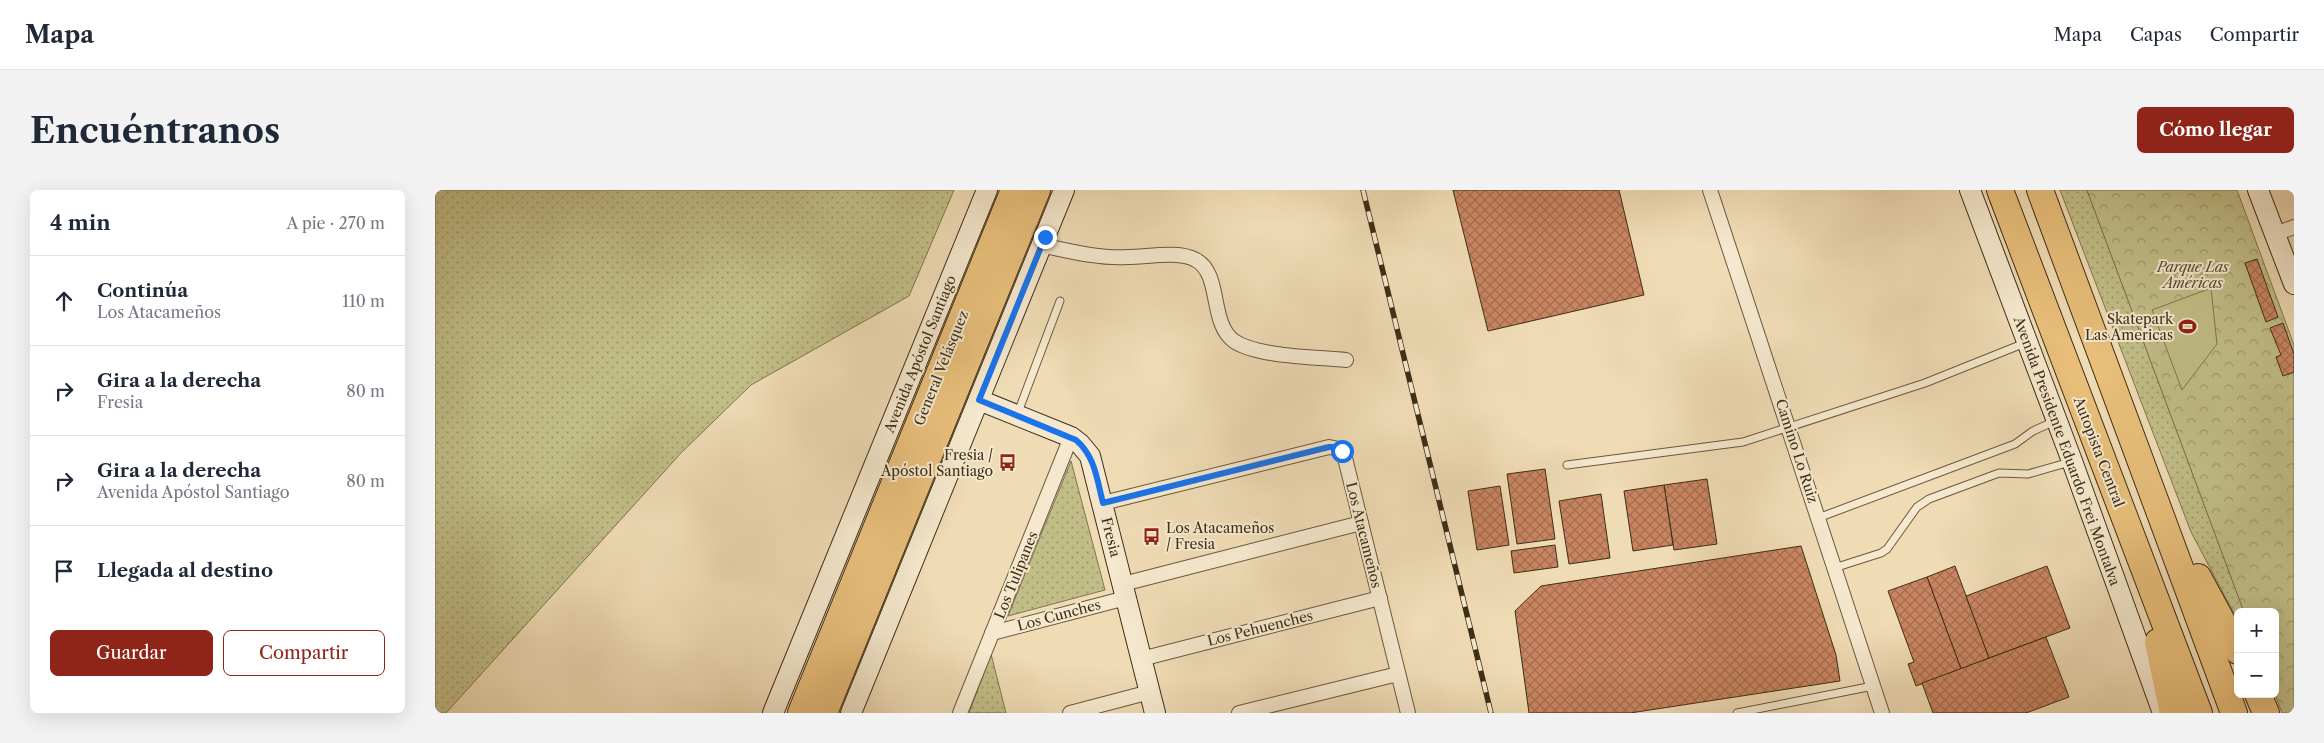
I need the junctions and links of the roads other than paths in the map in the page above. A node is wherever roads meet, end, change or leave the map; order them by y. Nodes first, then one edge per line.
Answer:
1 (987, 190) edge
2 (1014, 190) edge
3 (1037, 190) edge
4 (1064, 190) edge
5 (1710, 190) edge
6 (1970, 190) edge
7 (2000, 190) edge
8 (2040, 190) edge
9 (2258, 190) edge
10 (2294, 227) edge
11 (2275, 234) junction
12 (1041, 245) junction
13 (2294, 284) edge
14 (1060, 301) dead end
15 (2027, 342) junction
16 (1346, 360) dead end
17 (979, 400) junction
18 (1017, 415) junction
19 (2057, 421) junction
20 (1789, 427) junction
21 (1071, 437) junction
22 (2072, 461) junction
23 (1567, 465) dead end
24 (2150, 486) junction
25 (1103, 503) junction
26 (1818, 518) junction
27 (1361, 523) junction
28 (2135, 546) junction
29 (1834, 568) junction
30 (1125, 591) junction
31 (1380, 598) junction
32 (992, 633) junction
33 (2234, 644) edge
34 (1141, 659) junction
35 (1399, 674) junction
36 (1873, 686) junction
37 (1149, 692) junction
38 (2260, 698) edge
39 (773, 713) edge
40 (801, 713) edge
41 (824, 713) edge
42 (851, 713) edge
43 (960, 713) edge
44 (1070, 713) edge
45 (1155, 713) edge
46 (1239, 713) edge
47 (1408, 713) edge
48 (1737, 713) edge
49 (1883, 713) edge
50 (2163, 713) edge
51 (2173, 713) edge
52 (2199, 713) edge
53 (2234, 713) edge
54 (2266, 713) edge

1 - 39 street, Avenida Apóstol Santiago
2 - 40 highway, General Velásquez
3 - 41 highway, General Velásquez
4 - 12 street
5 - 20 street, Camino Lo Ruiz
6 - 15 street, Avenida Presidente Eduardo Frei Montalva
7 - 28 highway, Autopista Central
8 - 24 highway
9 - 11 street
10 - 11 street
11 - 13 street
12 - 16 street
12 - 17 street
14 - 18 lane
15 - 19 street, Avenida Presidente Eduardo Frei Montalva
15 - 20 lane
17 - 18 street, Fresia
17 - 42 street
18 - 21 street, Fresia
19 - 22 street, Avenida Presidente Eduardo Frei Montalva
19 - 26 lane
20 - 23 lane
20 - 26 street, Camino Lo Ruiz
21 - 25 street, Fresia
21 - 32 street, Los Tulipanes
22 - 29 lane
22 - 50 street, Avenida Presidente Eduardo Frei Montalva
24 - 33 highway
24 - 53 highway
25 - 27 street, Los Atacameños
25 - 30 street, Fresia
26 - 29 street, Camino Lo Ruiz
27 - 30 street, Los Cunches
27 - 31 street, Los Atacameños
28 - 51 highway
28 - 52 highway, Autopista Central
29 - 36 street, Camino Lo Ruiz
30 - 32 street, Los Cunches
30 - 34 street, Fresia
31 - 34 street, Los Pehuenches
31 - 35 street, Los Atacameños
32 - 43 street, Los Tulipanes
34 - 37 street, Fresia
35 - 46 street
35 - 47 street, Los Atacameños
36 - 48 lane
36 - 49 street, Camino Lo Ruiz
37 - 44 street
37 - 45 street, Fresia
38 - 54 highway

